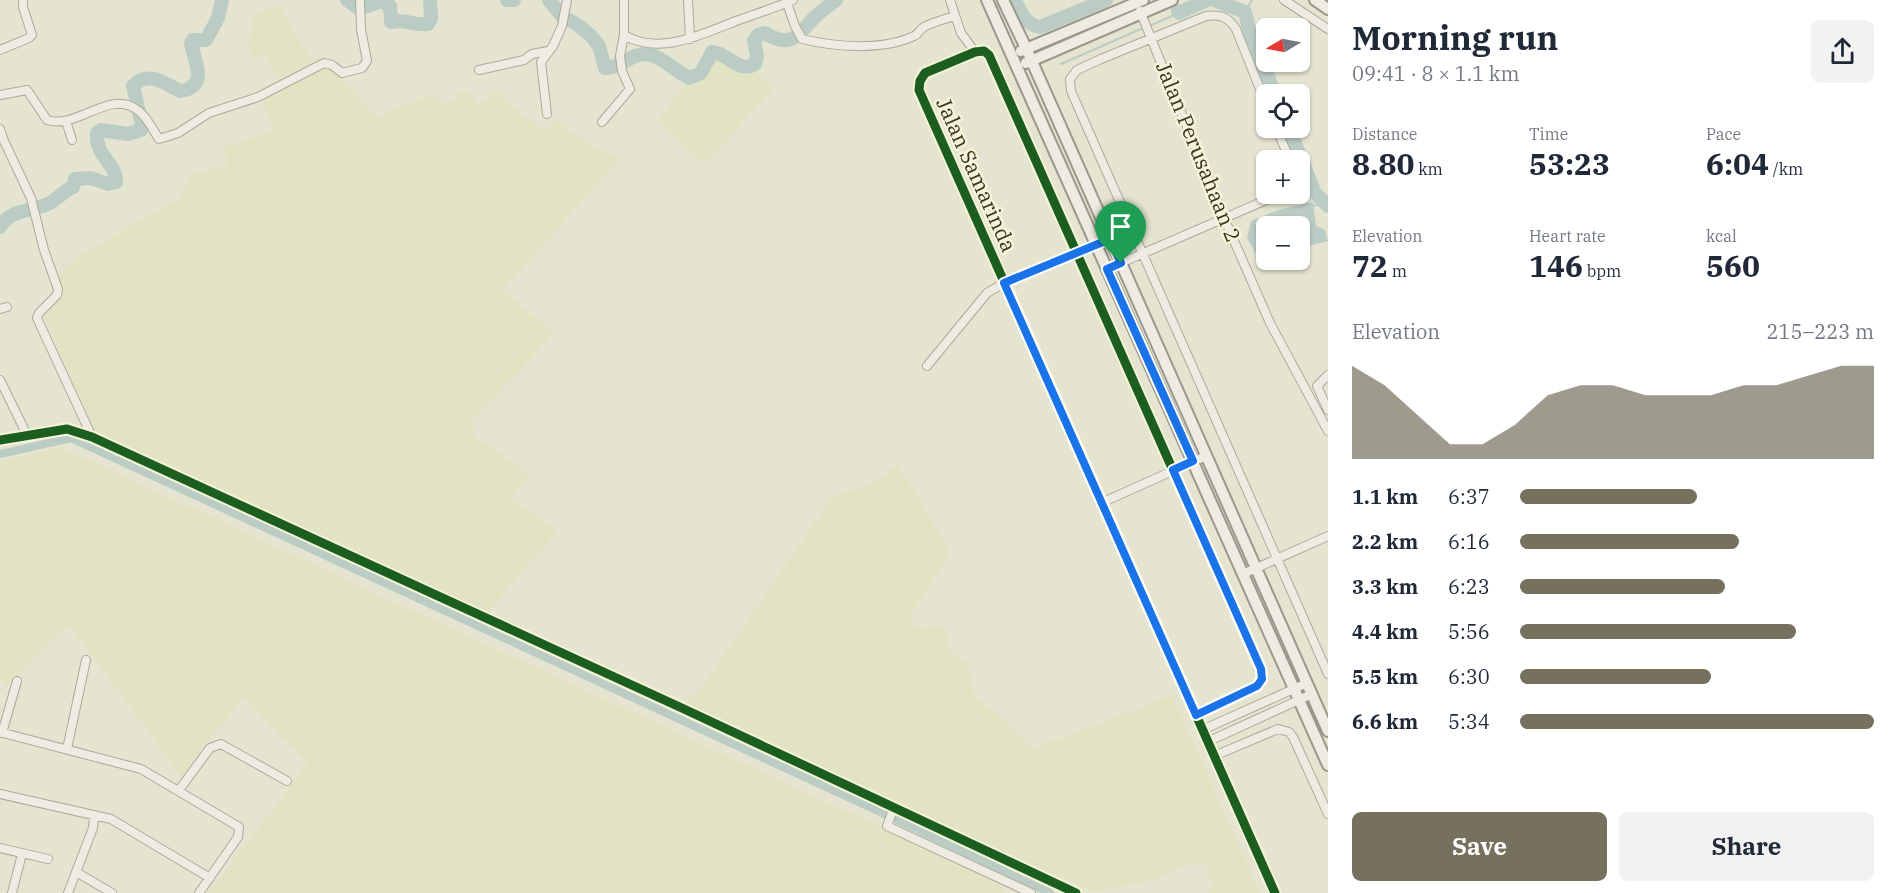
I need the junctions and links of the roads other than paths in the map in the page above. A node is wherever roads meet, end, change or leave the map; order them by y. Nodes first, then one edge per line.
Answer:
1 (23, 0) edge
2 (360, 0) edge
3 (567, 0) edge
4 (624, 0) edge
5 (688, 0) edge
6 (950, 0) edge
7 (987, 0) edge
8 (1003, 0) edge
9 (1172, 0) edge
10 (1284, 0) edge
11 (1315, 0) edge
12 (790, 1) edge
13 (1139, 1) edge
14 (1328, 9) edge
15 (955, 16) junction
16 (1143, 18) junction
17 (1328, 29) edge
18 (624, 35) junction
19 (1150, 36) junction
20 (690, 39) junction
21 (1026, 48) junction
22 (0, 50) edge
23 (548, 51) junction
24 (975, 52) junction
25 (1013, 54) junction
26 (1032, 60) junction
27 (1018, 66) junction
28 (479, 70) dead end
29 (1258, 84) edge
30 (0, 95) edge
31 (547, 114) dead end
32 (66, 121) junction
33 (602, 122) dead end
34 (0, 129) edge
35 (72, 140) dead end
36 (1257, 204) edge
37 (1224, 218) junction
38 (1110, 239) junction
39 (1096, 245) junction
40 (1143, 253) junction
41 (1077, 254) junction
42 (1121, 263) junction
43 (1107, 269) junction
44 (1004, 283) junction
45 (927, 366) dead end
46 (1328, 375) edge
47 (0, 380) edge
48 (1328, 410) edge
49 (1320, 416) junction
50 (1328, 431) edge
51 (27, 435) junction
52 (92, 437) junction
53 (0, 440) edge
54 (1206, 456) junction
55 (1193, 461) junction
56 (1173, 470) junction
57 (1101, 503) junction
58 (1328, 536) edge
59 (1277, 559) junction
60 (1256, 569) junction
61 (1243, 574) junction
62 (86, 660) dead end
63 (1328, 674) edge
64 (17, 681) dead end
65 (1307, 683) junction
66 (1297, 694) junction
67 (1312, 694) junction
68 (1196, 715) junction
69 (1202, 730) junction
70 (1328, 731) edge
71 (1, 733) edge
72 (1208, 742) junction
73 (67, 749) junction
74 (1214, 756) junction
75 (1328, 765) edge
76 (287, 780) dead end
77 (178, 790) junction
78 (0, 794) edge
79 (892, 814) junction
80 (1328, 814) edge
81 (94, 817) junction
82 (0, 848) edge
83 (22, 854) junction
84 (48, 859) dead end
85 (76, 872) junction
86 (210, 878) junction
87 (12, 893) edge
88 (68, 893) edge
89 (112, 893) edge
90 (199, 893) edge
91 (1031, 893) edge
92 (1076, 893) edge
93 (1275, 893) edge

1 - 22 street
2 - 32 street
3 - 23 street
4 - 18 street
5 - 20 street
6 - 15 street
7 - 25 street
8 - 21 street
9 - 16 street
10 - 17 street
11 - 14 street
12 - 15 street
12 - 20 street
13 - 16 street, Jalan Perusahaan 2
13 - 21 street
15 - 24 street
16 - 19 street, Jalan Perusahaan 2
16 - 26 street
18 - 20 street
18 - 33 street
19 - 29 street
19 - 37 street, Jalan Perusahaan 2
19 - 40 street
21 - 25 street
21 - 26 street
23 - 28 street
23 - 31 street
24 - 41 street
24 - 44 street, Jalan Samarinda
25 - 27 street
26 - 27 street
26 - 38 street
27 - 39 street
30 - 32 street
32 - 35 street
34 - 52 street
36 - 37 street
37 - 40 street
37 - 49 street, Jalan Perusahaan 2
38 - 39 street
38 - 42 street
39 - 41 street
39 - 43 street
40 - 42 street
40 - 59 street
41 - 44 street
41 - 56 street
42 - 43 street
42 - 54 street
43 - 55 street
44 - 45 street
44 - 57 street, Jalan Samarinda
46 - 48 street
47 - 51 street
48 - 49 street
49 - 50 street, Jalan Perusahaan 2
51 - 52 street
51 - 53 street
52 - 79 street
54 - 55 street
54 - 60 street
55 - 56 street
55 - 61 street
56 - 57 street
56 - 68 street
57 - 68 street, Jalan Samarinda
58 - 59 street
59 - 60 street
59 - 63 street
60 - 61 street
60 - 65 street
61 - 66 street
62 - 73 street
64 - 71 street
65 - 66 street
65 - 67 street
66 - 67 street
66 - 69 street
66 - 72 street
66 - 75 street
67 - 70 street
68 - 69 street, Jalan Samarinda
69 - 72 street, Jalan Samarinda
71 - 73 street
72 - 74 street, Jalan Samarinda
73 - 77 street
74 - 80 street
74 - 93 street, Jalan Samarinda
76 - 77 street
77 - 86 street
78 - 81 street
79 - 91 street
79 - 92 street
81 - 85 street
81 - 86 street
82 - 83 street
83 - 84 street
83 - 87 street
85 - 88 street
85 - 89 street
86 - 90 street

